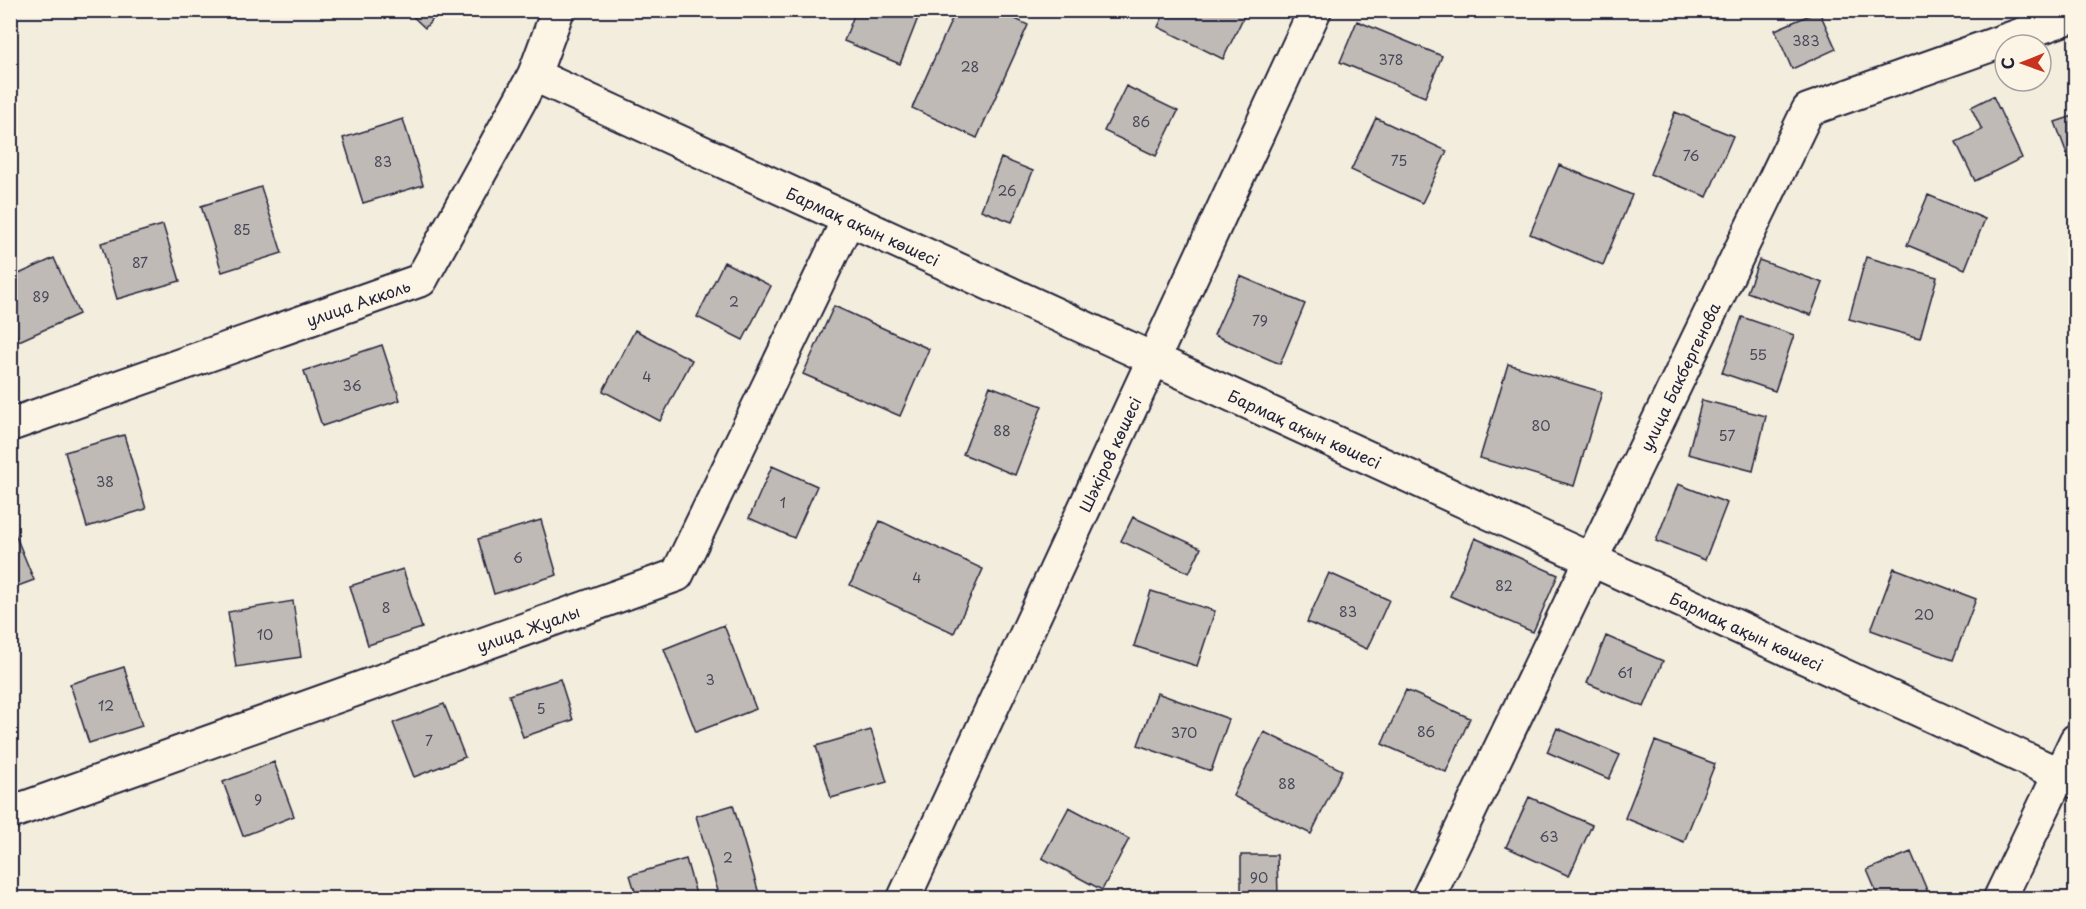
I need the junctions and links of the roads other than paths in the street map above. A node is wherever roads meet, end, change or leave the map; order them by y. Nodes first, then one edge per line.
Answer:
1 (558, 10) edge
2 (1315, 10) edge
3 (2076, 15) edge
4 (534, 75) junction
5 (848, 220) junction
6 (1153, 361) junction
7 (10, 424) edge
8 (1591, 561) junction
9 (2076, 740) edge
10 (2066, 778) edge
11 (10, 813) edge
12 (904, 898) edge
13 (1428, 898) edge
14 (2000, 898) edge

1 - 4 street, улица Акколь
2 - 6 street, Шәкіров көшесі
3 - 8 street, улица Бакбергенова
4 - 5 street, Бармақ ақын көшесі
4 - 7 street, улица Акколь
5 - 6 street, Бармақ ақын көшесі
5 - 11 street, улица Жуалы
6 - 8 street, Бармақ ақын көшесі
6 - 12 street, Шәкіров көшесі
8 - 10 street, Бармақ ақын көшесі
8 - 13 street, улица Бакбергенова
9 - 10 street
10 - 14 street

